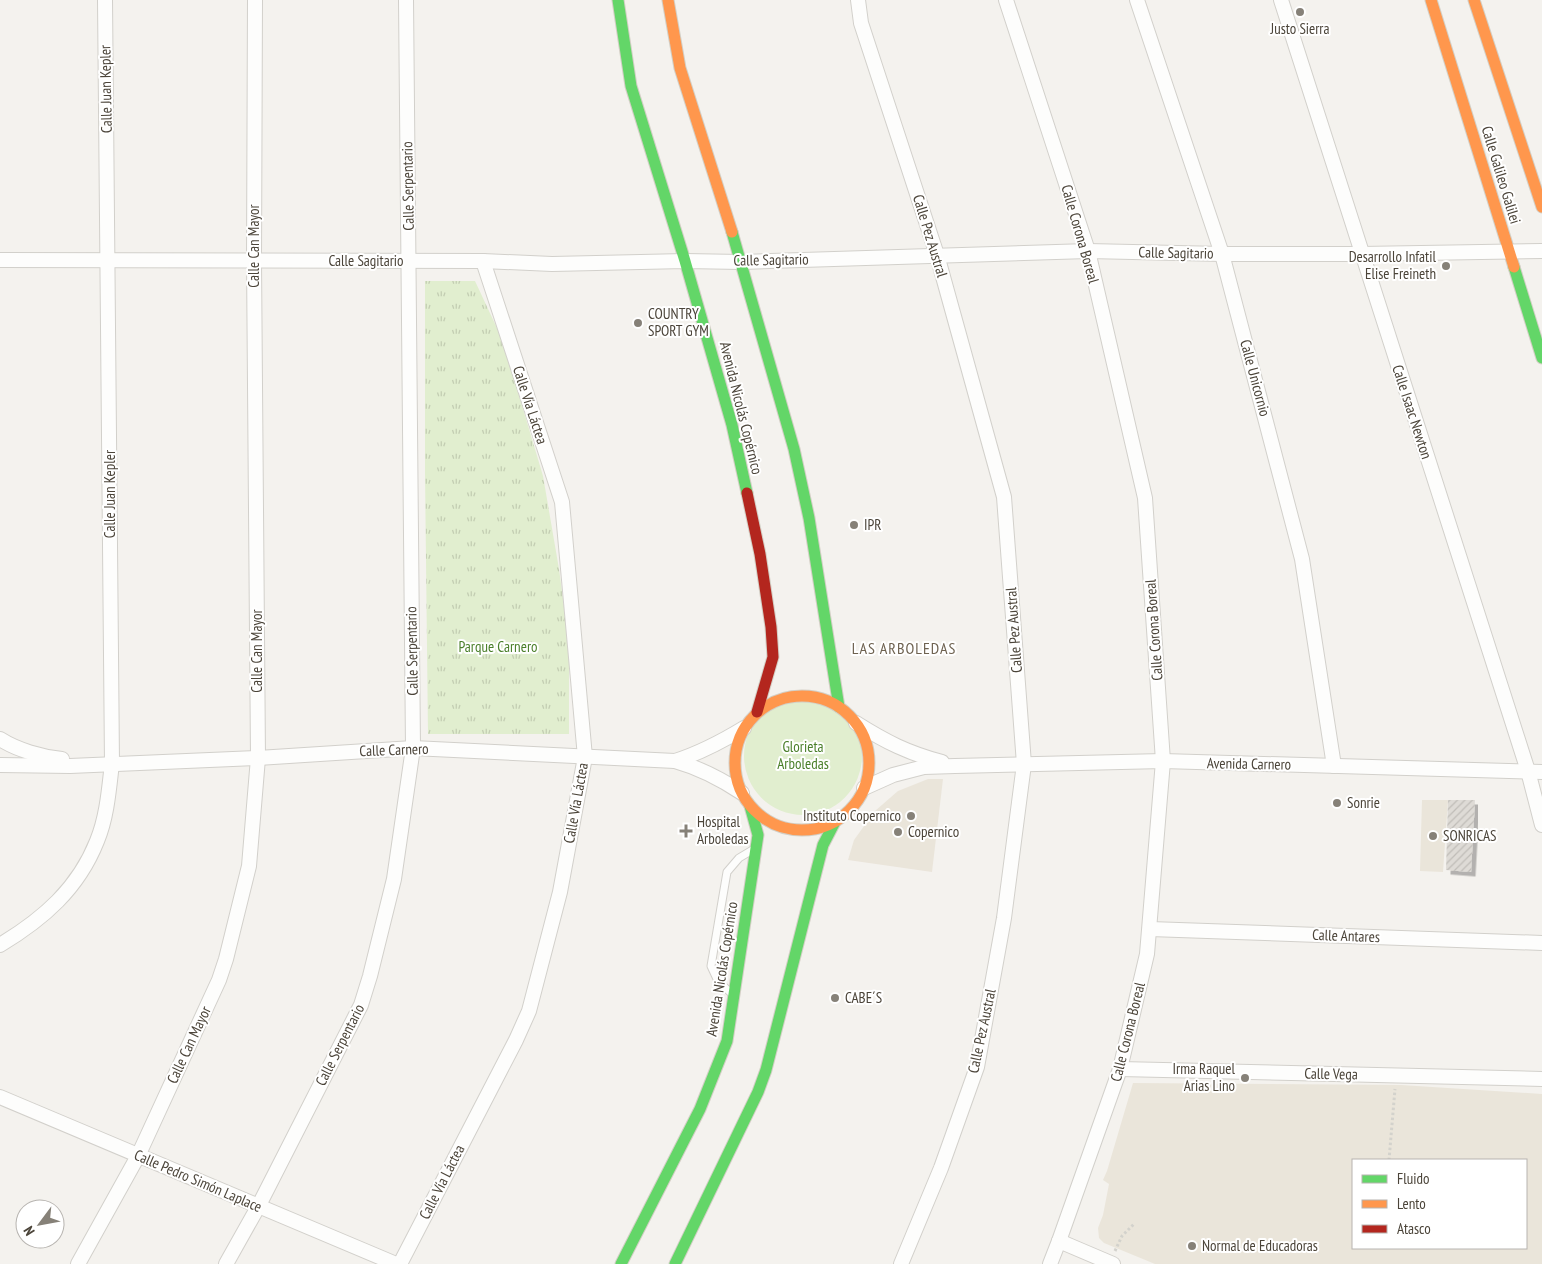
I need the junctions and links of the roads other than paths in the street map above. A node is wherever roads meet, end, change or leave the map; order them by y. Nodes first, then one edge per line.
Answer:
1 (105, 0) edge
2 (255, 0) edge
3 (406, 0) edge
4 (618, 0) edge
5 (668, 0) edge
6 (858, 0) edge
7 (1006, 0) edge
8 (1137, 0) edge
9 (1281, 0) edge
10 (1432, 0) edge
11 (1474, 0) edge
12 (1542, 207) edge
13 (1542, 250) edge
14 (1088, 251) junction
15 (1509, 251) junction
16 (1222, 254) junction
17 (1361, 254) junction
18 (937, 255) junction
19 (0, 260) edge
20 (408, 260) junction
21 (108, 261) junction
22 (254, 261) junction
23 (483, 261) junction
24 (685, 261) junction
25 (741, 262) junction
26 (1542, 358) edge
27 (839, 707) junction
28 (757, 712) junction
29 (856, 723) junction
30 (744, 728) junction
31 (0, 739) edge
32 (413, 748) junction
33 (585, 757) junction
34 (258, 758) junction
35 (675, 761) junction
36 (1164, 762) junction
37 (112, 763) junction
38 (1024, 764) junction
39 (0, 765) edge
40 (955, 766) junction
41 (1334, 766) junction
42 (1535, 772) edge
43 (864, 788) junction
44 (742, 793) junction
45 (750, 806) junction
46 (836, 820) junction
47 (1542, 825) edge
48 (756, 848) junction
49 (1150, 929) junction
50 (1542, 943) edge
51 (0, 945) edge
52 (734, 996) junction
53 (1120, 1069) junction
54 (1542, 1079) edge
55 (0, 1098) edge
56 (138, 1156) junction
57 (258, 1207) junction
58 (1059, 1242) junction
59 (1114, 1260) edge
60 (78, 1264) edge
61 (226, 1264) edge
62 (398, 1264) edge
63 (621, 1264) edge
64 (675, 1264) edge
65 (901, 1264) edge
66 (1050, 1264) edge

1 - 21 street, Calle Juan Kepler
2 - 22 street, Calle Can Mayor
3 - 20 street, Calle Serpentario
4 - 24 main road, Avenida Nicolás Copérnico
5 - 25 main road
6 - 18 street, Calle Pez Austral
7 - 14 street, Calle Corona Boreal
8 - 16 street, Calle Unicornio
9 - 17 street, Calle Isaac Newton
10 - 15 main road, Calle Galileo Galilei
11 - 12 main road, Calle Galileo Galilei
13 - 15 street, Calle Sagitario
14 - 16 street, Calle Sagitario
14 - 18 street, Calle Sagitario
14 - 36 street, Calle Corona Boreal
15 - 17 street, Calle Sagitario
15 - 26 main road, Calle Galileo Galilei
16 - 17 street, Calle Sagitario
16 - 41 street, Calle Unicornio
17 - 42 street, Calle Isaac Newton
18 - 25 street, Calle Sagitario
18 - 38 street, Calle Pez Austral
19 - 21 street, Calle Sagitario
20 - 22 street, Calle Sagitario
20 - 23 street, Calle Sagitario
20 - 32 street, Calle Serpentario
21 - 22 street, Calle Sagitario
21 - 37 street, Calle Juan Kepler
22 - 34 street, Calle Can Mayor
23 - 24 street, Calle Sagitario
23 - 33 street, Calle Vía Láctea
24 - 25 street, Calle Sagitario
24 - 28 main road, Avenida Nicolás Copérnico
25 - 27 main road
27 - 28 main road
27 - 29 main road
28 - 30 main road
29 - 40 street, Avenida Carnero
29 - 43 main road
30 - 35 street, Calle Carnero
30 - 44 main road
31 - 37 street, Calle Carnero
32 - 33 street, Calle Carnero
32 - 34 street, Calle Carnero
32 - 57 street, Calle Serpentario
33 - 35 street, Calle Carnero
33 - 62 street, Calle Vía Láctea
34 - 37 street, Calle Carnero
34 - 56 street, Calle Can Mayor
35 - 44 street, Calle Carnero
36 - 38 street, Avenida Carnero
36 - 41 street, Avenida Carnero
36 - 49 street, Calle Corona Boreal
37 - 39 street, Calle Carnero
37 - 51 street, Calle Juan Kepler
38 - 40 street, Avenida Carnero
38 - 65 street, Calle Pez Austral
40 - 43 street, Avenida Carnero
41 - 42 street, Avenida Carnero
42 - 47 street, Calle Isaac Newton
43 - 46 main road
44 - 45 main road
45 - 46 main road
45 - 48 main road, Avenida Nicolás Copérnico
46 - 64 main road
48 - 52 main road, Avenida Nicolás Copérnico
48 - 52 lane
49 - 50 street, Calle Antares
49 - 53 street, Calle Corona Boreal
52 - 63 main road, Avenida Nicolás Copérnico
53 - 54 street, Calle Vega
53 - 58 street, Calle Corona Boreal
55 - 56 street, Calle Pedro Simón Laplace
56 - 57 street, Calle Pedro Simón Laplace
56 - 60 street, Calle Can Mayor
57 - 61 street, Calle Serpentario
57 - 62 street, Calle Pedro Simón Laplace
58 - 59 street
58 - 66 street, Calle Corona Boreal

